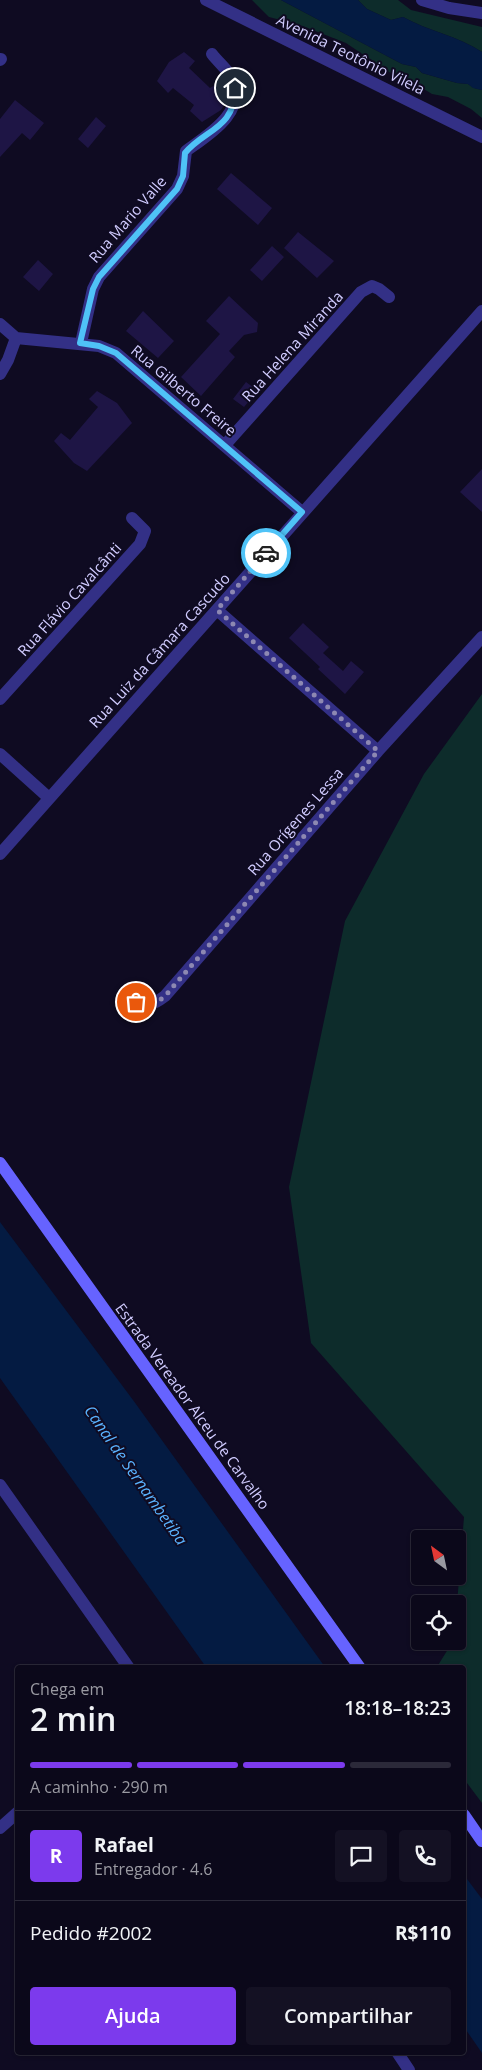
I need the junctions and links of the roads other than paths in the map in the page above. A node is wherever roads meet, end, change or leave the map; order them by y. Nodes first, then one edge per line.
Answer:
1 (206, 0) edge
2 (422, 0) edge
3 (482, 13) edge
4 (212, 54) dead end
5 (482, 137) edge
6 (389, 297) dead end
7 (482, 311) edge
8 (0, 324) edge
9 (16, 338) junction
10 (80, 343) junction
11 (0, 374) edge
12 (225, 446) junction
13 (302, 512) junction
14 (132, 518) dead end
15 (217, 610) junction
16 (482, 637) edge
17 (0, 699) edge
18 (378, 751) junction
19 (0, 754) edge
20 (49, 798) junction
21 (0, 854) edge
22 (126, 998) dead end
23 (0, 1163) edge
24 (0, 1485) edge
25 (127, 1665) edge
26 (358, 1665) edge
27 (15, 1815) edge
28 (466, 1818) edge
29 (0, 1828) edge
30 (482, 1841) edge
31 (399, 2055) edge
32 (409, 2070) edge

1 - 5 street, Avenida Teotônio Vilela
2 - 3 street
4 - 10 street, Rua Mario Valle
6 - 12 street, Rua Helena Miranda
7 - 13 street, Rua Luiz da Câmara Cascudo
8 - 9 street
9 - 10 street, Rua Gilberto Freire
9 - 11 street
10 - 12 street, Rua Gilberto Freire
12 - 13 street, Rua Gilberto Freire
13 - 15 street, Rua Luiz da Câmara Cascudo
14 - 17 street, Rua Flávio Cavalcânti
15 - 18 street
15 - 20 street, Rua Luiz da Câmara Cascudo
16 - 18 street, Rua Orígenes Lessa
18 - 22 street, Rua Orígenes Lessa
19 - 20 street
20 - 21 street, Rua Luiz da Câmara Cascudo
23 - 26 street, Estrada Vereador Alceu de Carvalho
24 - 25 street
27 - 29 street
28 - 30 street
31 - 32 street

